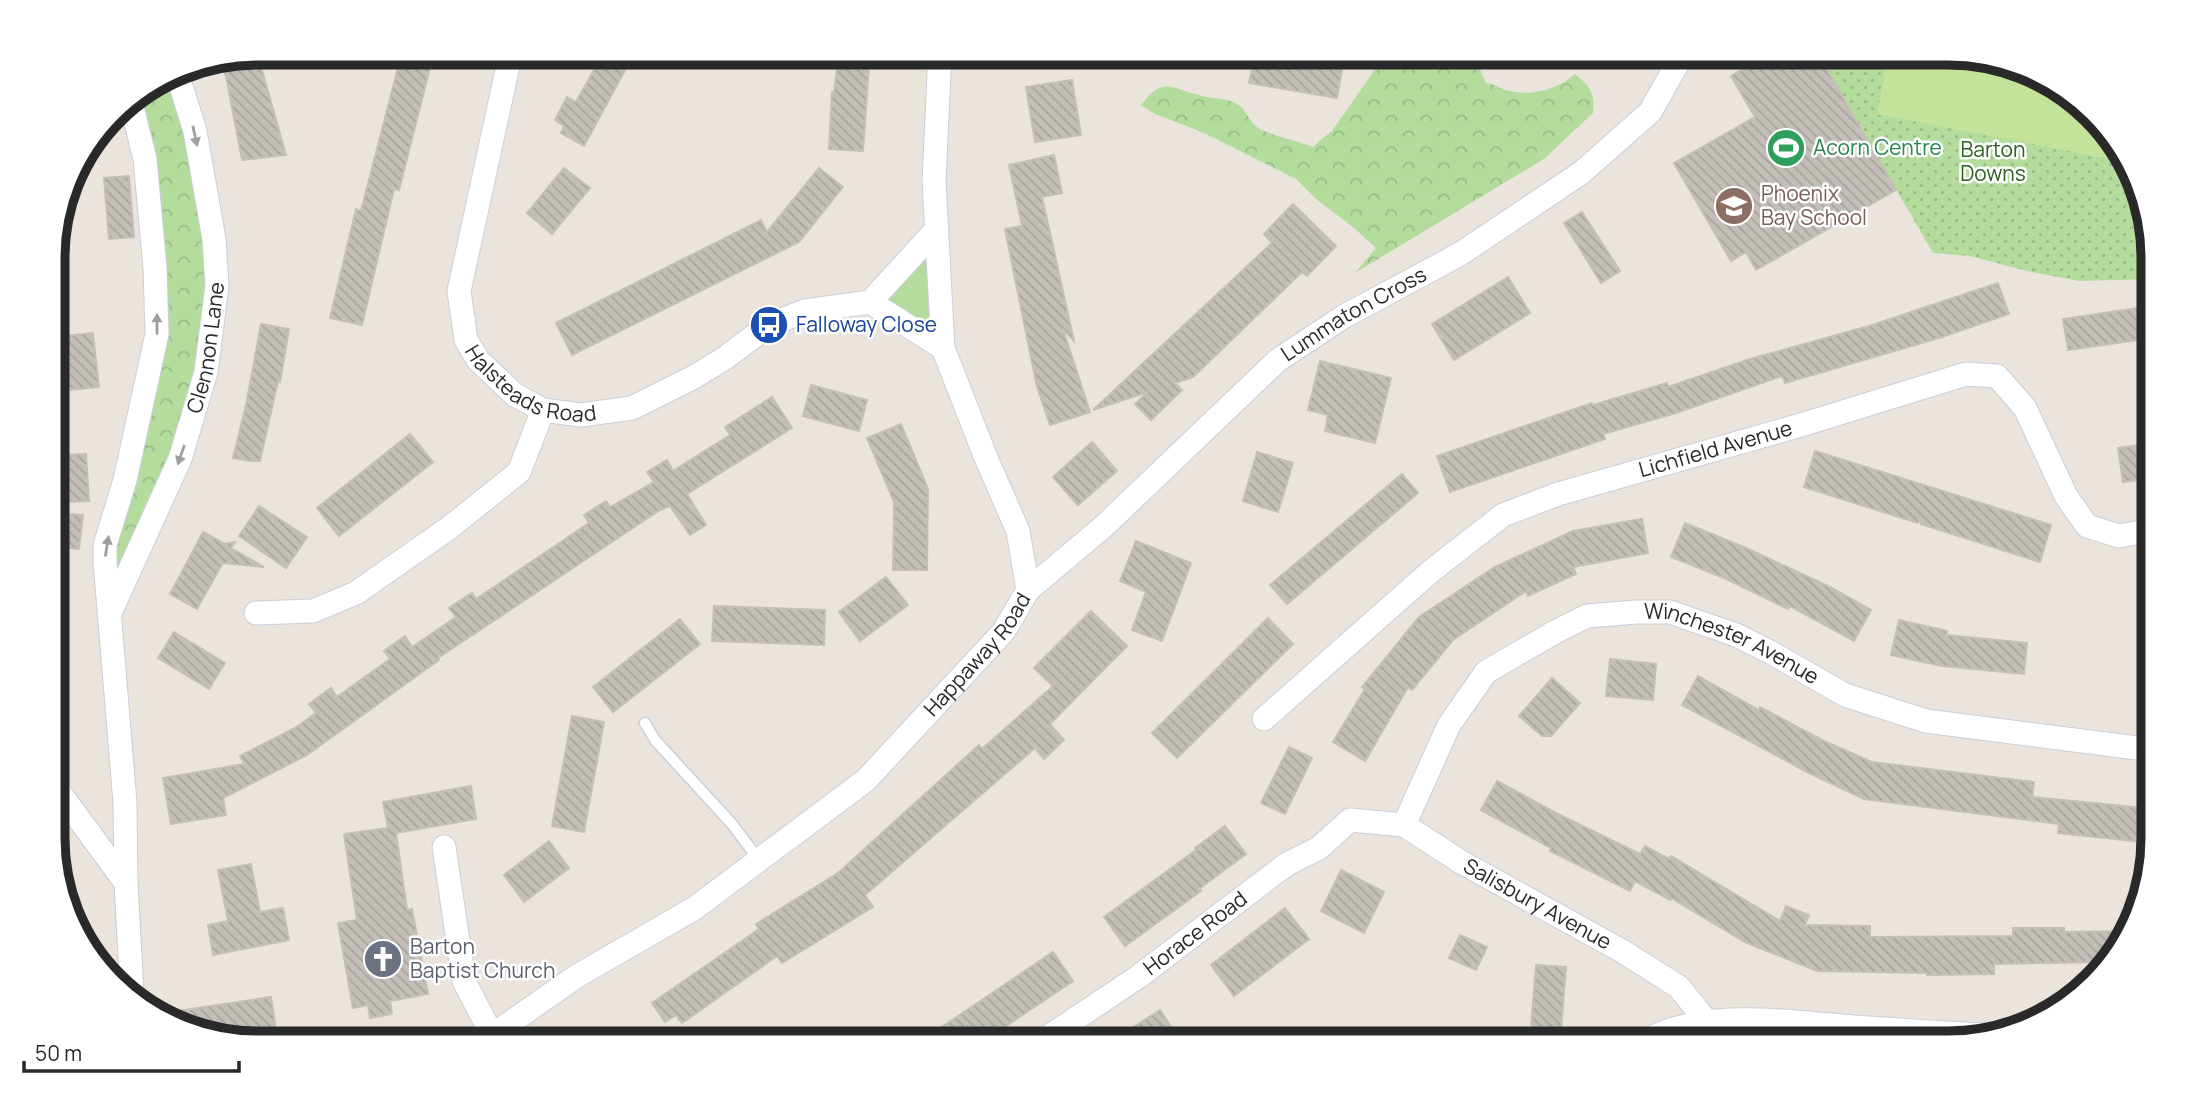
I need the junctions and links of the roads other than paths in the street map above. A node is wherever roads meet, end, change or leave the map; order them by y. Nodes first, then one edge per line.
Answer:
1 (508, 65) edge
2 (939, 65) edge
3 (1677, 65) edge
4 (180, 81) edge
5 (133, 111) edge
6 (937, 229) junction
7 (870, 302) junction
8 (943, 348) junction
9 (543, 410) junction
10 (2141, 532) edge
11 (1028, 590) junction
12 (110, 613) junction
13 (256, 613) dead end
14 (1264, 719) dead end
15 (645, 723) dead end
16 (2141, 748) edge
17 (65, 800) edge
18 (1350, 820) joint
19 (1404, 825) junction
20 (444, 847) dead end
21 (759, 860) junction
22 (126, 883) junction
23 (131, 984) edge
24 (1707, 1022) junction
25 (484, 1031) edge
26 (498, 1031) edge
27 (1057, 1031) edge
28 (1670, 1031) edge
29 (1845, 1031) edge

1 - 9 street, Halsteads Road
2 - 6 street, Happaway Road
3 - 11 street, Lummaton Cross
4 -> 12 street, Clennon Lane
12 -> 5 street, Clennon Lane
6 - 7 street
6 - 8 street, Happaway Road
7 - 8 street
7 - 9 street, Halsteads Road
8 - 11 street, Happaway Road
9 - 13 street
10 - 14 street, Lichfield Avenue
11 - 21 street, Happaway Road
12 - 22 street, Clennon Lane
15 - 21 lane
16 - 19 street, Winchester Avenue
17 - 22 street
18 - 19 street, Salisbury Avenue
18 - 27 street, Horace Road
19 - 24 street, Salisbury Avenue
20 - 25 street
21 - 26 street, Happaway Road
22 - 23 street, Clennon Lane
24 - 28 street
24 - 29 street

